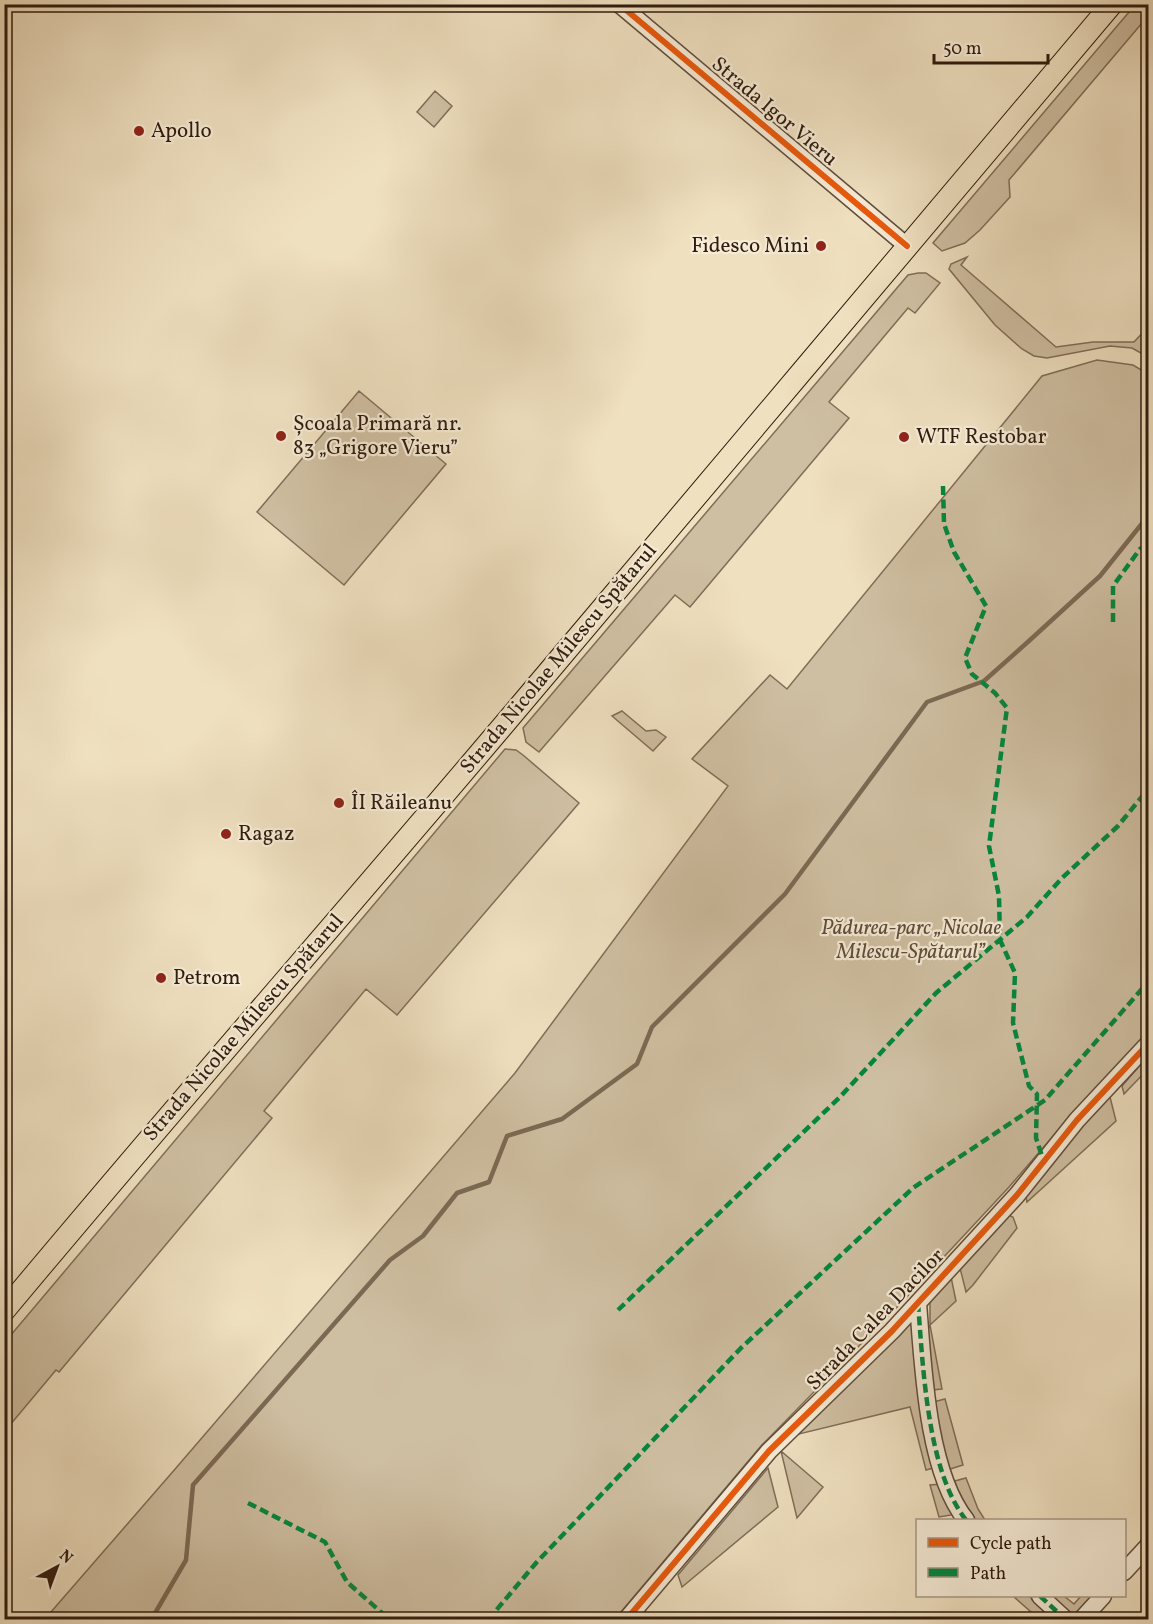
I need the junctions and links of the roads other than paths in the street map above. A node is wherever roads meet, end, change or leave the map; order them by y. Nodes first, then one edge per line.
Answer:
1 (619, 4) edge
2 (1112, 4) edge
3 (908, 246) junction
4 (1149, 1044) edge
5 (918, 1303) junction
6 (4, 1311) edge
7 (965, 1519) edge
8 (1149, 1546) edge
9 (1126, 1571) edge
10 (1041, 1597) edge
11 (1102, 1597) edge
12 (626, 1620) edge
13 (1066, 1620) edge
14 (1081, 1620) edge

1 - 3 street, Strada Igor Vieru
2 - 3 main road, Strada Nicolae Milescu Spătarul
3 - 6 main road, Strada Nicolae Milescu Spătarul
4 - 5 street, Strada Calea Dacilor
5 - 7 street, Strada Calea Dacilor
5 - 12 street, Strada Calea Dacilor
8 - 9 street
10 - 13 street
11 - 14 street

